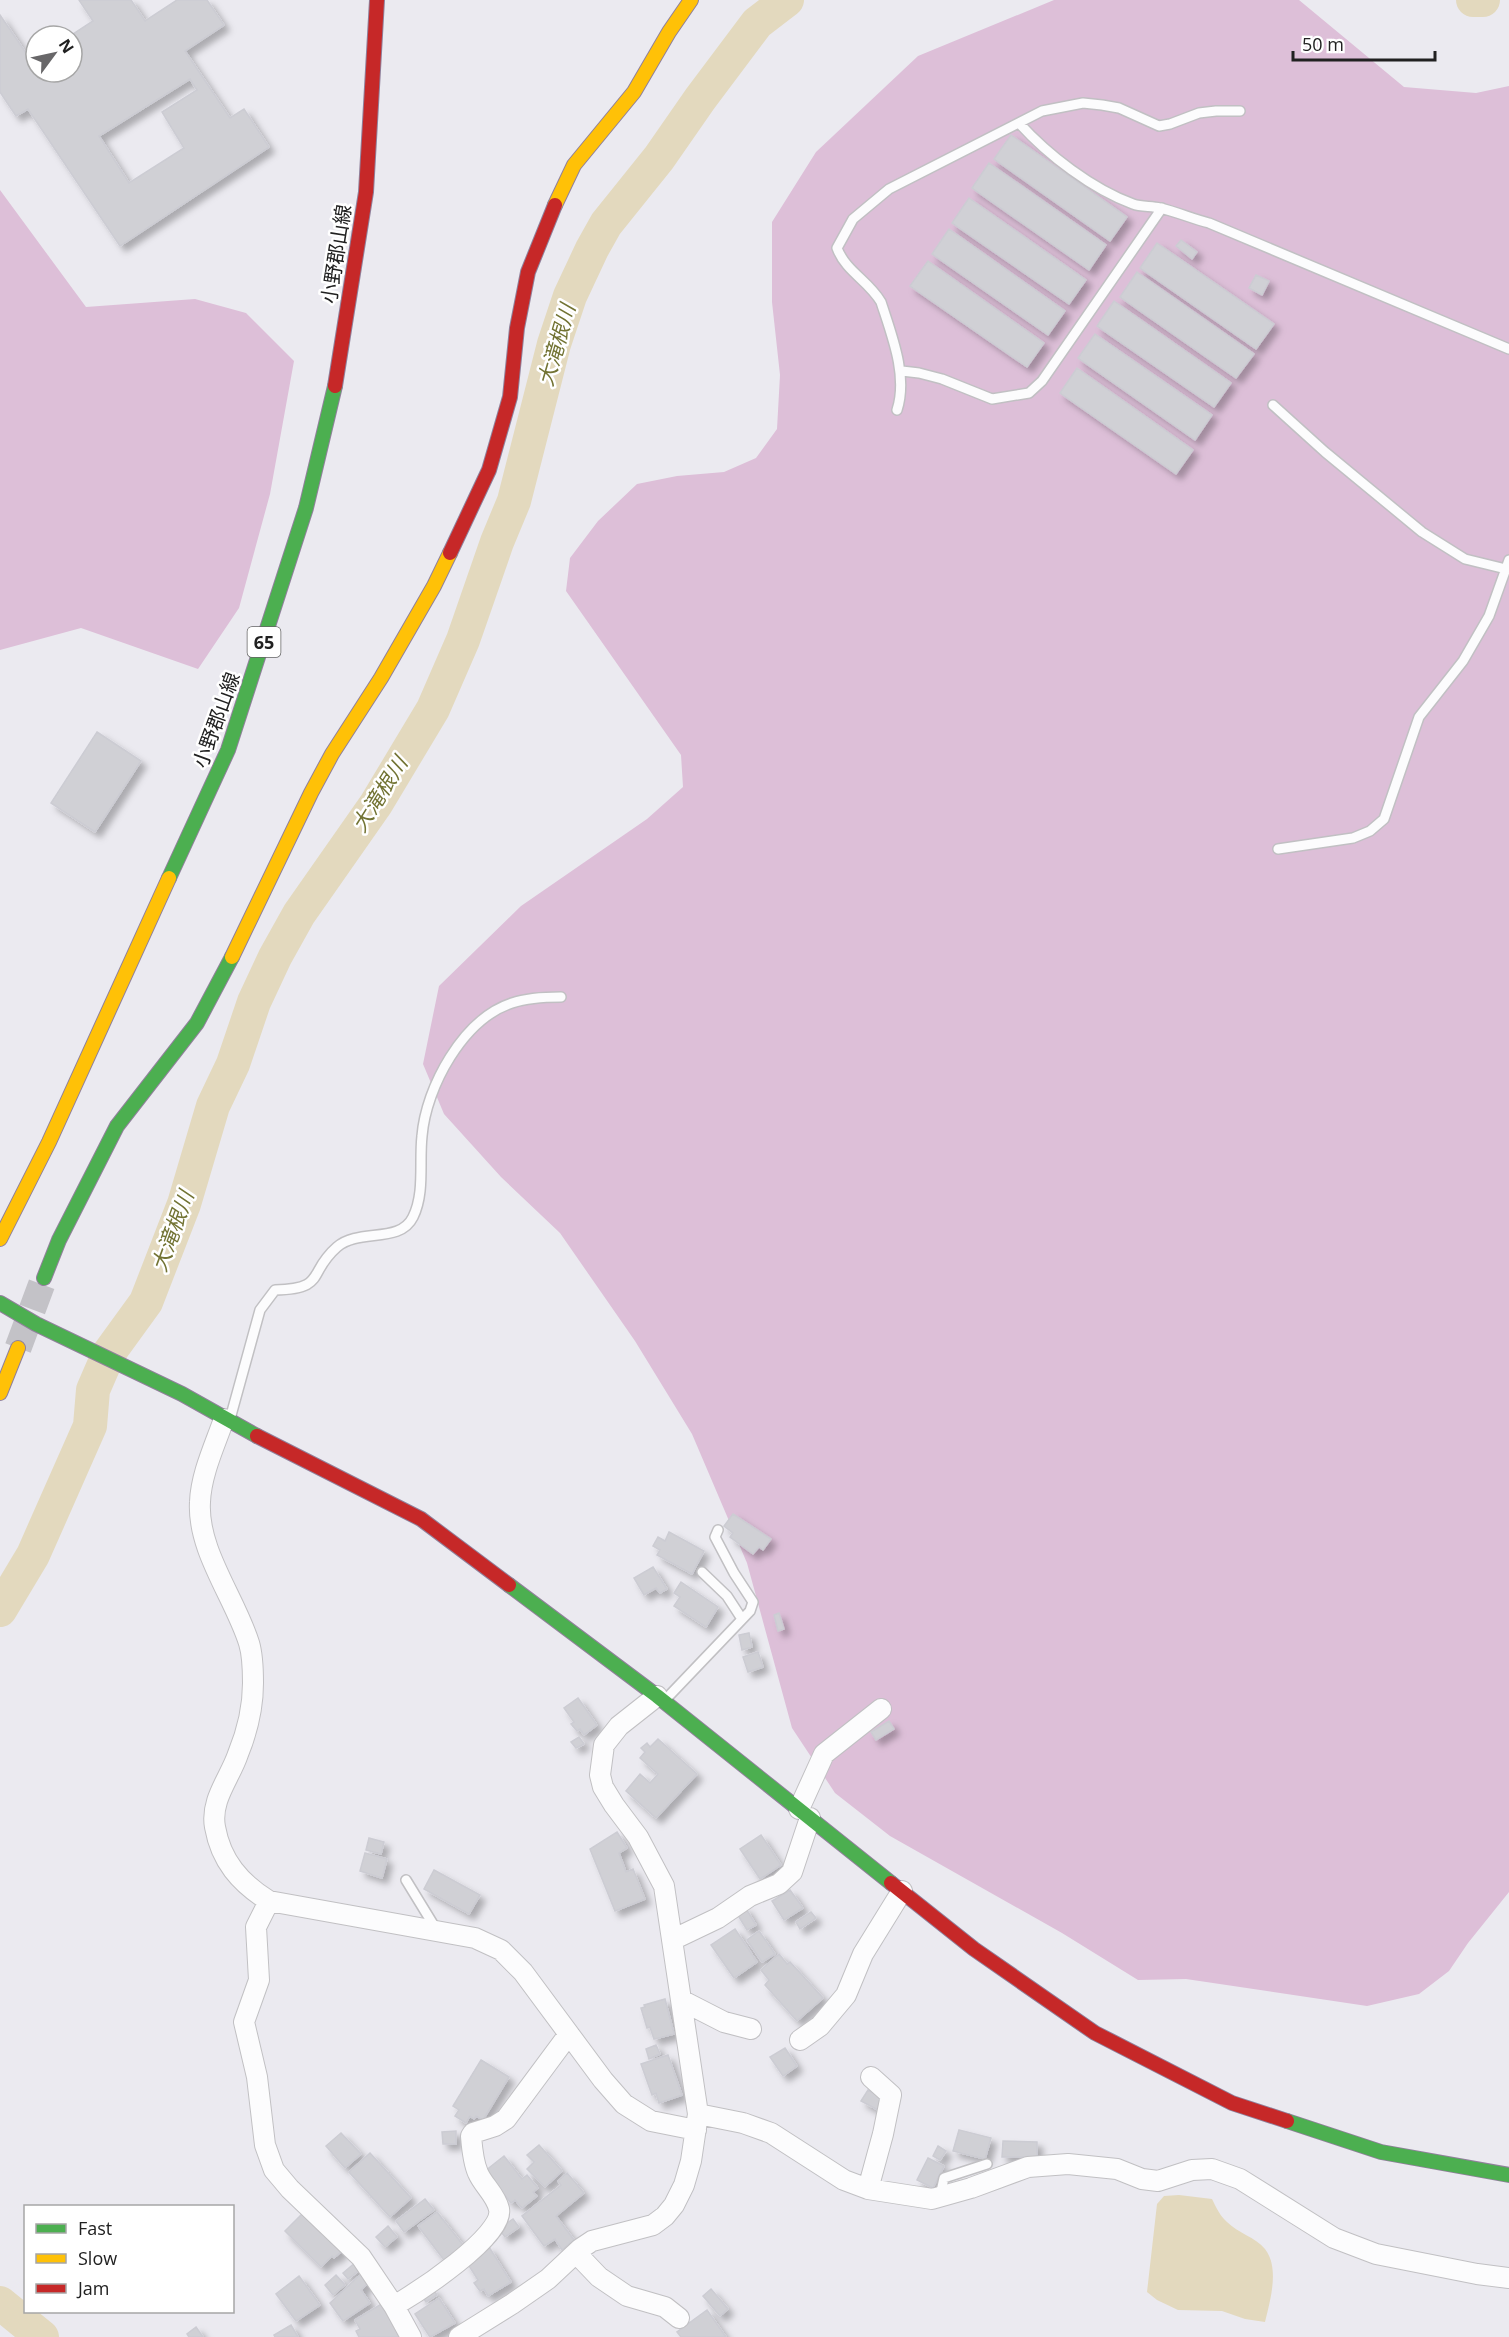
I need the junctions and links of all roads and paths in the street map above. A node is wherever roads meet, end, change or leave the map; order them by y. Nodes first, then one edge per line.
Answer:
1 (377, 0) edge
2 (691, 0) edge
3 (1240, 111) dead end
4 (1019, 123) junction
5 (1162, 208) junction
6 (1509, 349) edge
7 (902, 371) junction
8 (1273, 405) dead end
9 (897, 410) dead end
10 (1507, 564) edge
11 (1278, 849) dead end
12 (561, 997) dead end
13 (0, 1239) edge
14 (44, 1278) tunnel mouth
15 (0, 1303) edge
16 (18, 1348) tunnel mouth
17 (0, 1393) edge
18 (227, 1420) junction
19 (718, 1530) dead end
20 (702, 1572) dead end
21 (742, 1619) junction
22 (660, 1699) junction
23 (881, 1709) dead end
24 (805, 1814) junction
25 (405, 1880) dead end
26 (902, 1892) junction
27 (269, 1901) junction
28 (437, 1931) junction
29 (672, 1940) junction
30 (681, 2000) junction
31 (751, 2029) dead end
32 (569, 2034) junction
33 (800, 2040) dead end
34 (871, 2077) dead end
35 (697, 2122) junction
36 (987, 2164) dead end
37 (1509, 2175) edge
38 (868, 2188) junction
39 (940, 2196) junction
40 (576, 2253) junction
41 (1509, 2278) edge
42 (394, 2306) junction
43 (679, 2318) dead end
44 (411, 2337) edge
45 (459, 2337) edge

1 - 13 street, 小野郡山線 / 65
2 - 14 street
3 - 4 lane
4 - 5 lane
4 - 7 lane
5 - 6 lane
5 - 7 lane
7 - 9 lane
8 - 10 lane
10 - 11 lane
12 - 18 lane
15 - 18 street
16 - 17 street
18 - 22 street
18 - 27 street
19 - 21 lane
20 - 21 lane
21 - 22 lane
22 - 24 street
22 - 29 street
23 - 24 street
24 - 26 street
24 - 29 street
25 - 28 lane
26 - 33 street
26 - 37 street
27 - 28 street
27 - 42 street
28 - 32 street
29 - 30 street
30 - 31 street
30 - 35 street
32 - 35 street
32 - 42 street
34 - 38 street
35 - 38 street
35 - 40 street
36 - 39 lane
38 - 39 street
39 - 41 street
40 - 43 street
40 - 45 street
42 - 44 street

